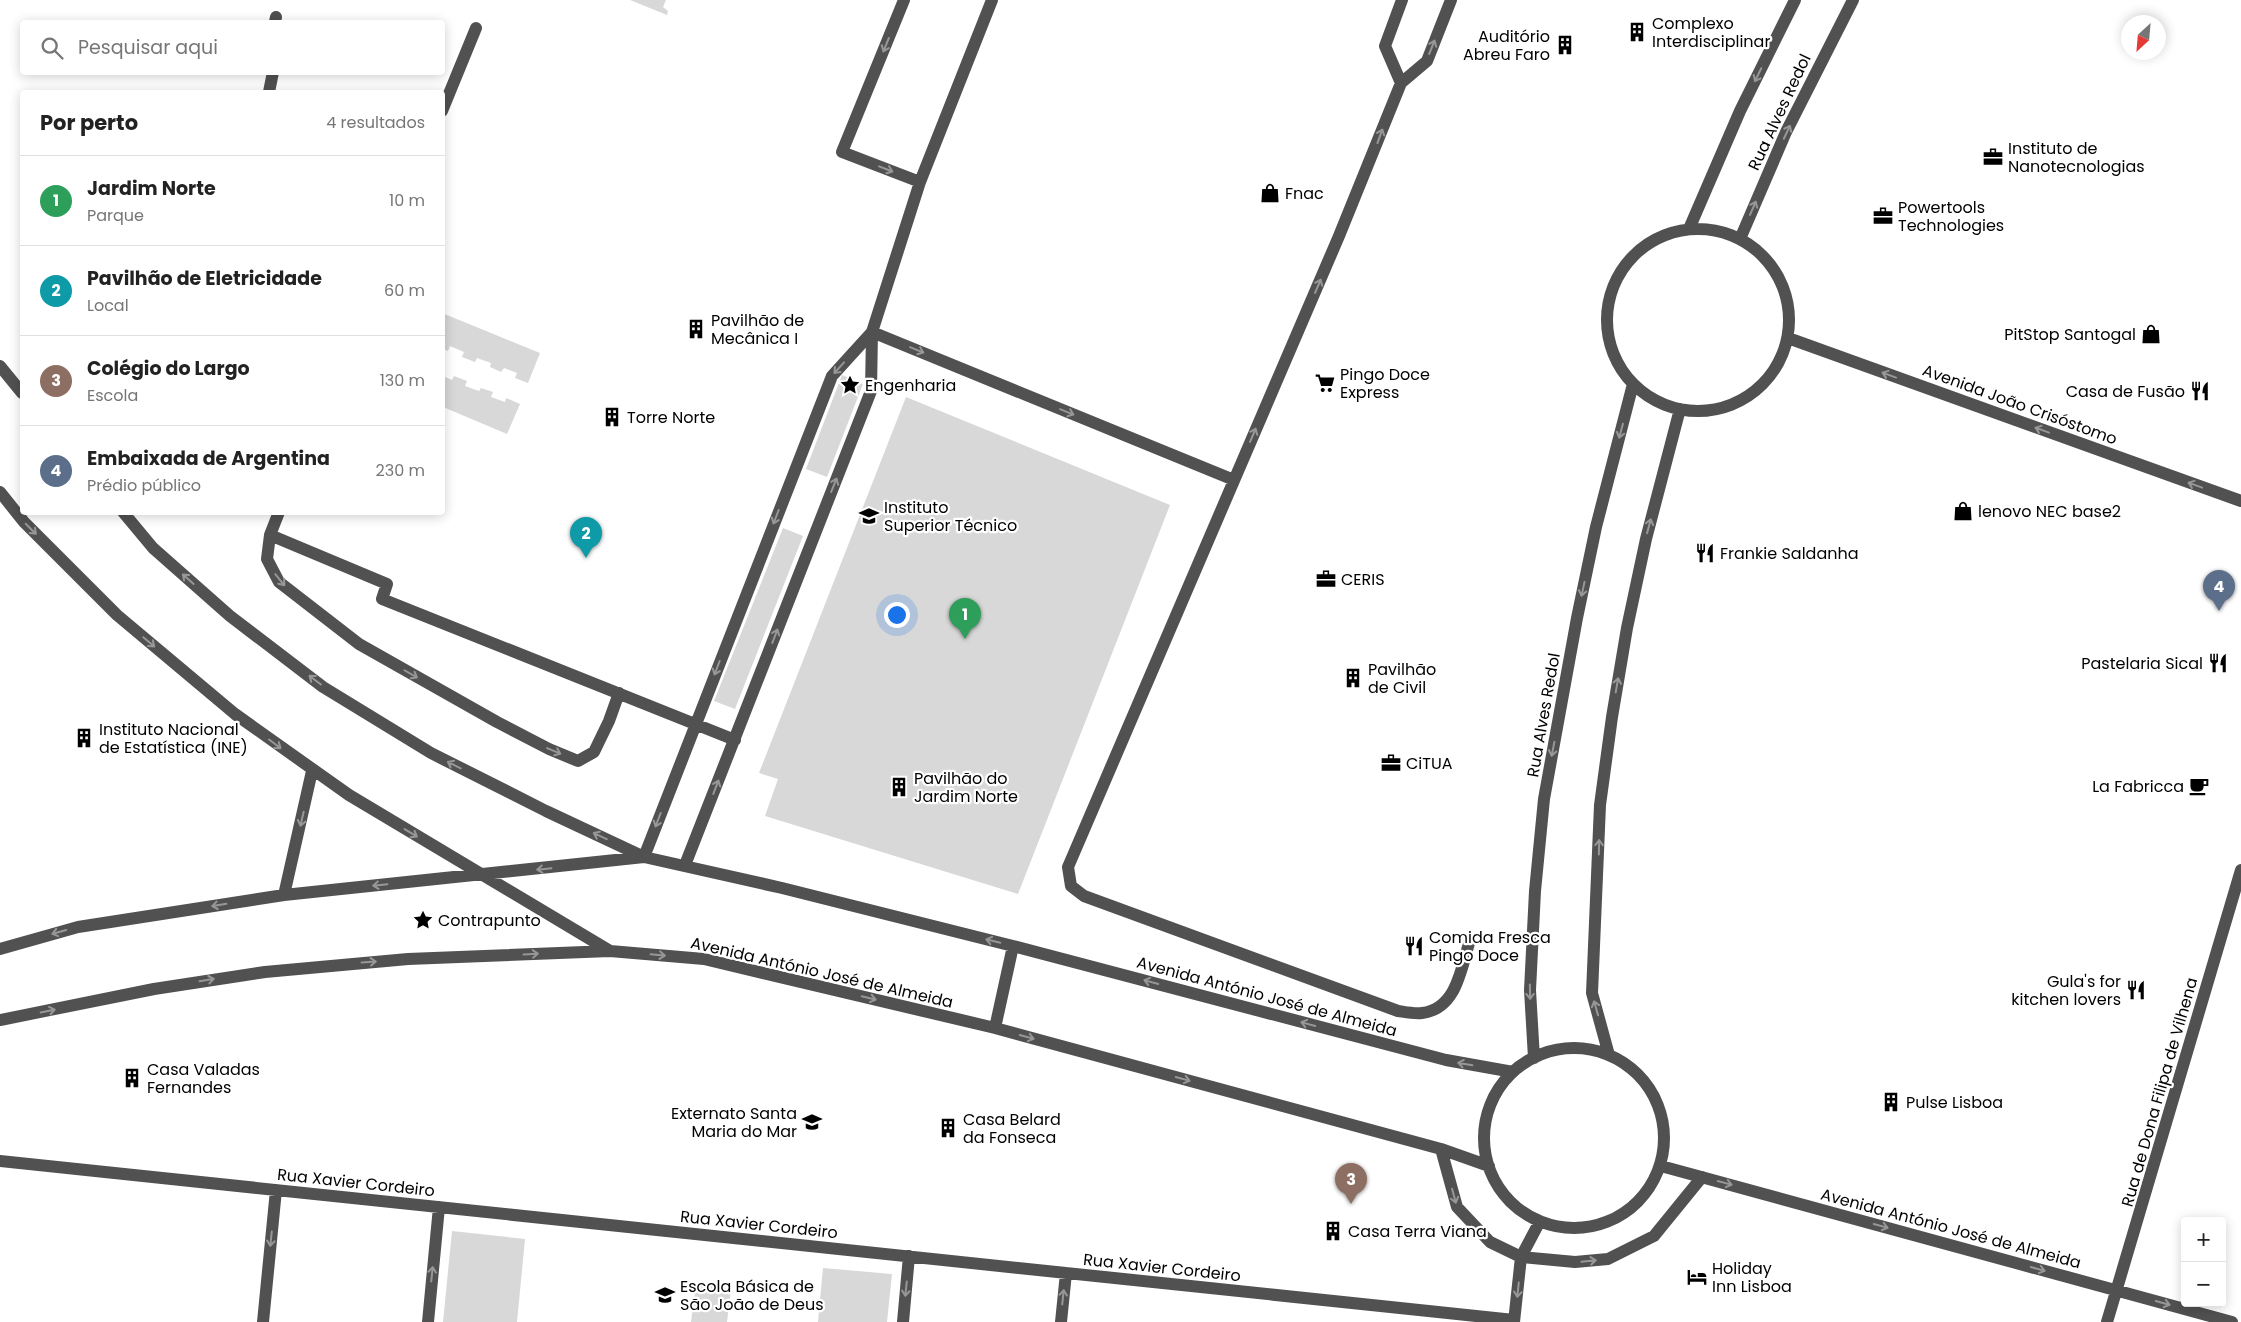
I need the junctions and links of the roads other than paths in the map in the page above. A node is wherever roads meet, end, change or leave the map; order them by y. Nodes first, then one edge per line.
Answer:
1 (904, 0) edge
2 (992, 0) edge
3 (1402, 0) edge
4 (1452, 0) edge
5 (1795, 0) edge
6 (1853, 0) edge
7 (476, 28) dead end
8 (272, 75) edge
9 (1401, 83) junction
10 (269, 90) edge
11 (445, 104) edge
12 (920, 182) junction
13 (1688, 229) junction
14 (1740, 239) junction
15 (872, 332) junction
16 (1788, 338) junction
17 (0, 366) edge
18 (1633, 384) junction
19 (20, 391) edge
20 (1680, 409) junction
21 (1234, 480) junction
22 (0, 492) edge
23 (2241, 501) edge
24 (126, 515) edge
25 (278, 515) edge
26 (270, 535) junction
27 (619, 693) junction
28 (695, 725) junction
29 (735, 740) junction
30 (312, 771) junction
31 (644, 857) junction
32 (685, 865) junction
33 (2241, 870) edge
34 (481, 876) junction
35 (284, 894) junction
36 (1470, 940) dead end
37 (1014, 946) junction
38 (0, 949) edge
39 (610, 951) junction
40 (0, 1020) edge
41 (995, 1028) junction
42 (1610, 1055) junction
43 (1534, 1058) junction
44 (1513, 1072) junction
45 (1441, 1148) junction
46 (0, 1161) edge
47 (1489, 1166) junction
48 (1661, 1166) junction
49 (1702, 1177) junction
50 (276, 1190) junction
51 (439, 1207) junction
52 (1540, 1221) junction
53 (909, 1256) junction
54 (1521, 1257) junction
55 (1066, 1273) junction
56 (2116, 1290) junction
57 (1514, 1321) edge
58 (263, 1322) edge
59 (428, 1322) edge
60 (903, 1322) edge
61 (1061, 1322) edge
62 (2107, 1322) edge
63 (2232, 1322) edge

1 -> 12 street
2 - 12 street
3 - 9 street
9 -> 4 street
5 -> 13 street
14 -> 6 street, Rua Alves Redol
7 - 11 street
8 - 10 street
21 -> 9 street
12 - 15 street
13 - 14 street
13 - 18 street
14 - 16 street
15 -> 21 street
15 -> 28 street
29 -> 15 street
16 - 20 street
23 -> 16 street, Avenida João Crisóstomo
17 - 19 street
18 - 20 street
18 -> 43 street, Rua Alves Redol
42 -> 20 street
21 - 36 street
22 -> 30 street
31 -> 24 street
25 - 26 street
26 - 27 street
26 -> 27 street
27 - 28 street
28 - 29 street
28 -> 31 street
32 -> 29 street
30 -> 34 street
30 -> 35 street
31 - 32 street, Avenida António José de Almeida
31 -> 34 street
37 -> 32 street, Avenida António José de Almeida
33 - 56 street, Rua de Dona Filipa de Vilhena
34 -> 35 street
34 - 39 street
35 -> 38 street
37 - 41 street
44 -> 37 street, Avenida António José de Almeida
40 -> 39 street, Avenida António José de Almeida
39 -> 41 street, Avenida António José de Almeida
41 -> 45 street, Avenida António José de Almeida
42 - 43 street
42 - 48 street
43 - 44 street
44 - 47 street
45 - 47 street, Avenida António José de Almeida
45 -> 54 street
46 - 50 street, Rua Xavier Cordeiro
47 - 52 street
48 - 49 street, Avenida António José de Almeida
48 - 52 street
54 -> 49 street
49 -> 56 street, Avenida António José de Almeida
50 - 51 street, Rua Xavier Cordeiro
50 -> 58 street
51 - 53 street, Rua Xavier Cordeiro
59 -> 51 street
52 - 54 street
53 - 55 street, Rua Xavier Cordeiro
53 -> 60 street
54 -> 57 street
55 - 57 street, Rua Xavier Cordeiro
61 -> 55 street
56 - 62 street, Rua de Dona Filipa de Vilhena
56 -> 63 street, Avenida António José de Almeida

